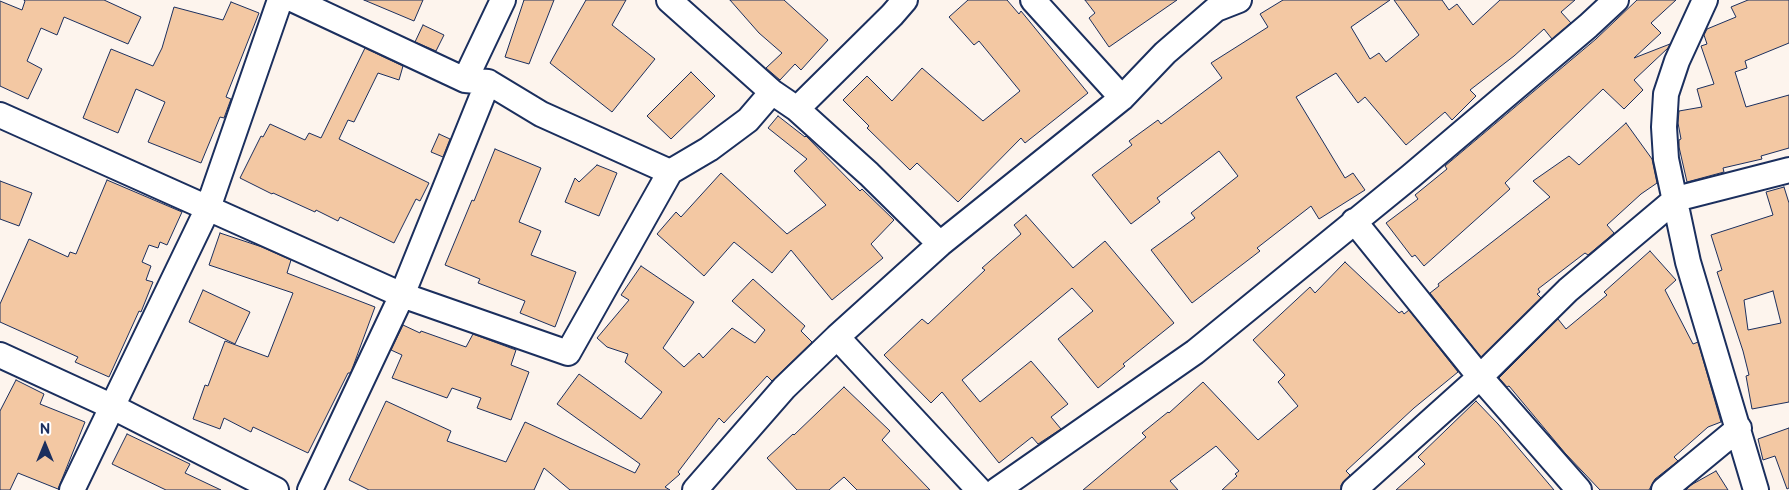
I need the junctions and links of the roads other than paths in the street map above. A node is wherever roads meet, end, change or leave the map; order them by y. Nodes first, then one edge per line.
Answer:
1 (280, 0) edge
2 (294, 0) edge
3 (503, 0) edge
4 (669, 0) edge
5 (905, 0) edge
6 (1033, 0) edge
7 (1239, 0) edge
8 (1616, 0) edge
9 (1705, 0) edge
10 (477, 81) junction
11 (772, 92) junction
12 (1122, 98) junction
13 (797, 109) junction
14 (0, 115) edge
15 (1789, 170) edge
16 (670, 172) junction
17 (1676, 199) junction
18 (208, 208) junction
19 (1354, 221) junction
20 (940, 244) junction
21 (402, 295) junction
22 (837, 338) junction
23 (0, 355) edge
24 (1480, 377) junction
25 (113, 407) junction
26 (1739, 428) junction
27 (72, 490) edge
28 (276, 490) edge
29 (310, 490) edge
30 (695, 490) edge
31 (979, 490) edge
32 (998, 490) edge
33 (1354, 490) edge
34 (1579, 490) edge
35 (1664, 490) edge
36 (1756, 490) edge

1 - 18 street
2 - 10 street
3 - 10 street
4 - 11 street
5 - 13 street
6 - 12 street
7 - 12 street
8 - 19 street
9 - 17 street
10 - 16 street
10 - 21 street
11 - 13 street
11 - 16 street
12 - 20 street
13 - 20 street
14 - 18 street
15 - 17 street
16 - 21 street
17 - 24 street
17 - 26 street
18 - 21 street
18 - 25 street
19 - 24 street
19 - 32 street
20 - 22 street
21 - 29 street
22 - 30 street
22 - 31 street
23 - 25 street
24 - 33 street
24 - 34 street
25 - 27 street
25 - 28 street
26 - 35 street
26 - 36 street

